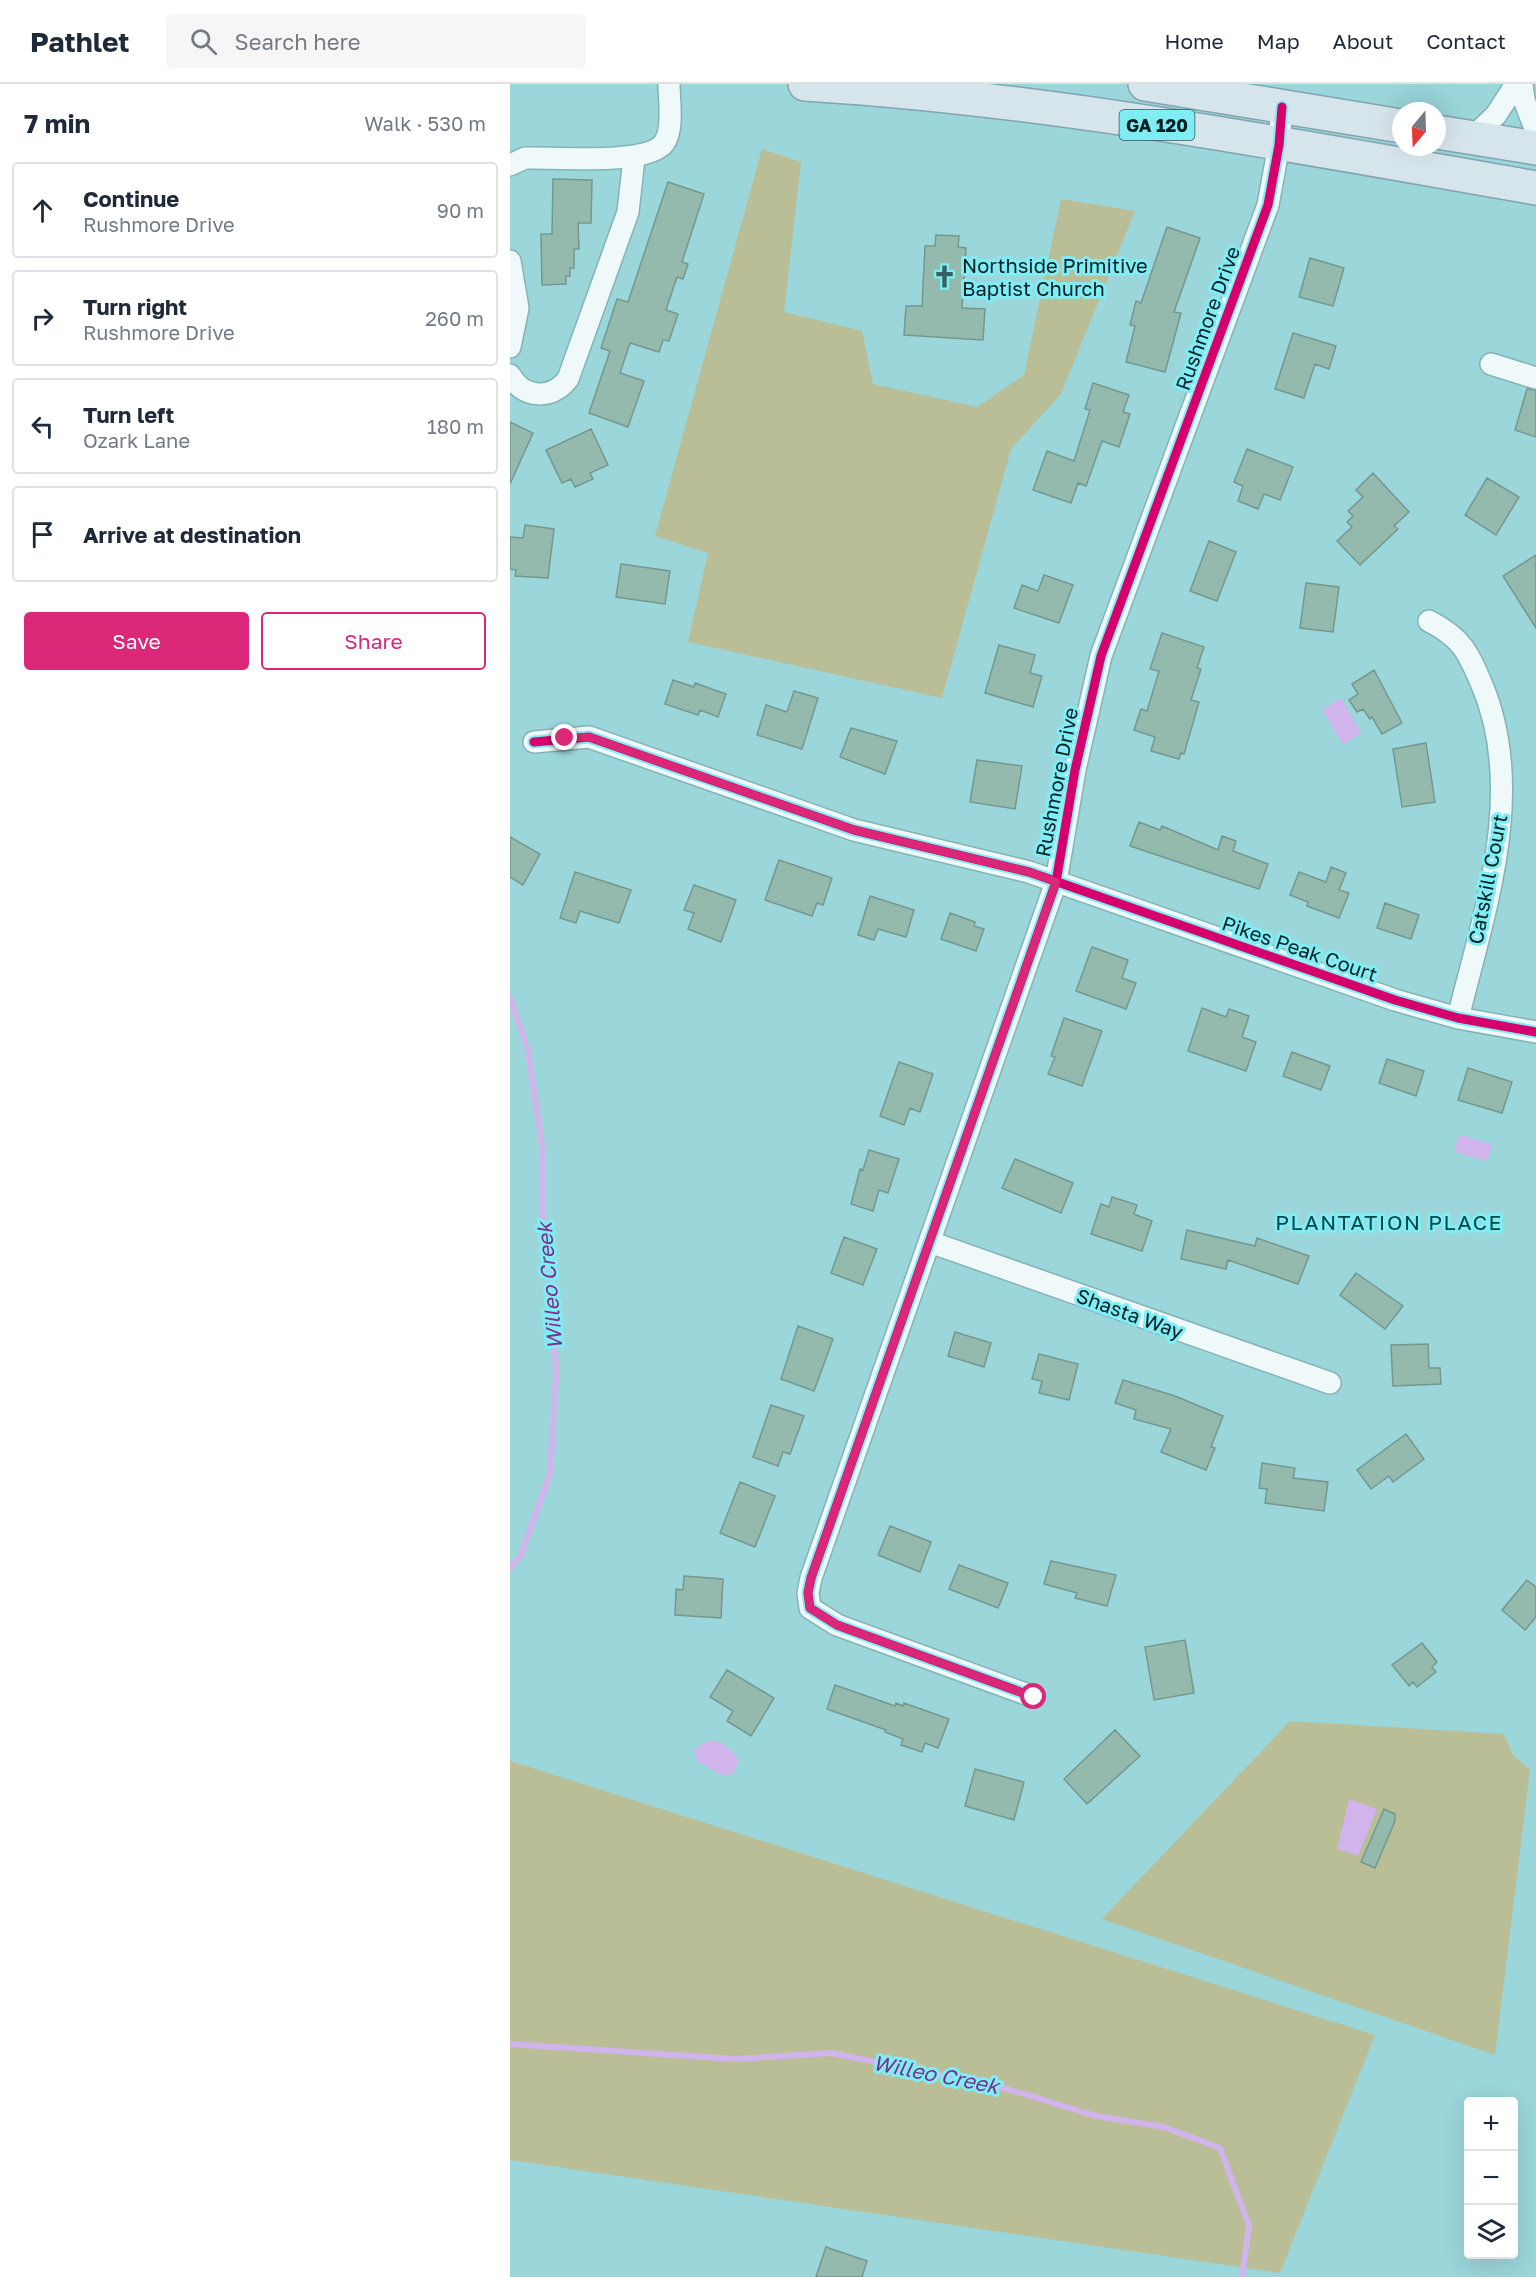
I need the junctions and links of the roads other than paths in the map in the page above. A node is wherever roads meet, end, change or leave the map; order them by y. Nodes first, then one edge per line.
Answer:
1 (669, 84) edge
2 (805, 84) edge
3 (1145, 84) edge
4 (1516, 84) edge
5 (1522, 84) edge
6 (869, 86) edge
7 (1282, 107) junction
8 (1392, 125) edge
9 (1536, 131) edge
10 (1446, 134) edge
11 (1472, 138) junction
12 (1279, 145) junction
13 (1536, 148) edge
14 (634, 158) junction
15 (510, 165) edge
16 (1536, 188) edge
17 (510, 261) edge
18 (510, 347) edge
19 (1491, 364) dead end
20 (510, 375) edge
21 (1536, 378) edge
22 (1429, 621) dead end
23 (534, 742) dead end
24 (1056, 882) junction
25 (1458, 1018) junction
26 (1536, 1032) edge
27 (930, 1242) junction
28 (1330, 1383) dead end
29 (1034, 1697) dead end

1 - 14 street
2 - 6 highway, GA 120
3 - 7 highway, GA 120
4 - 11 street
5 - 9 street
6 - 12 highway, GA 120
7 - 8 highway, GA 120
7 - 12 street, Rushmore Drive
10 - 11 highway
11 - 13 highway
12 - 16 highway, GA 120
12 - 24 street, Rushmore Drive
14 - 15 street
14 - 20 street
17 - 18 street
19 - 21 street
22 - 25 street, Catskill Court
23 - 24 street, Pikes Peak Court
24 - 25 street, Pikes Peak Court
24 - 27 street, Rushmore Drive
25 - 26 street, Pikes Peak Court
27 - 28 street, Shasta Way
27 - 29 street, Rushmore Drive

